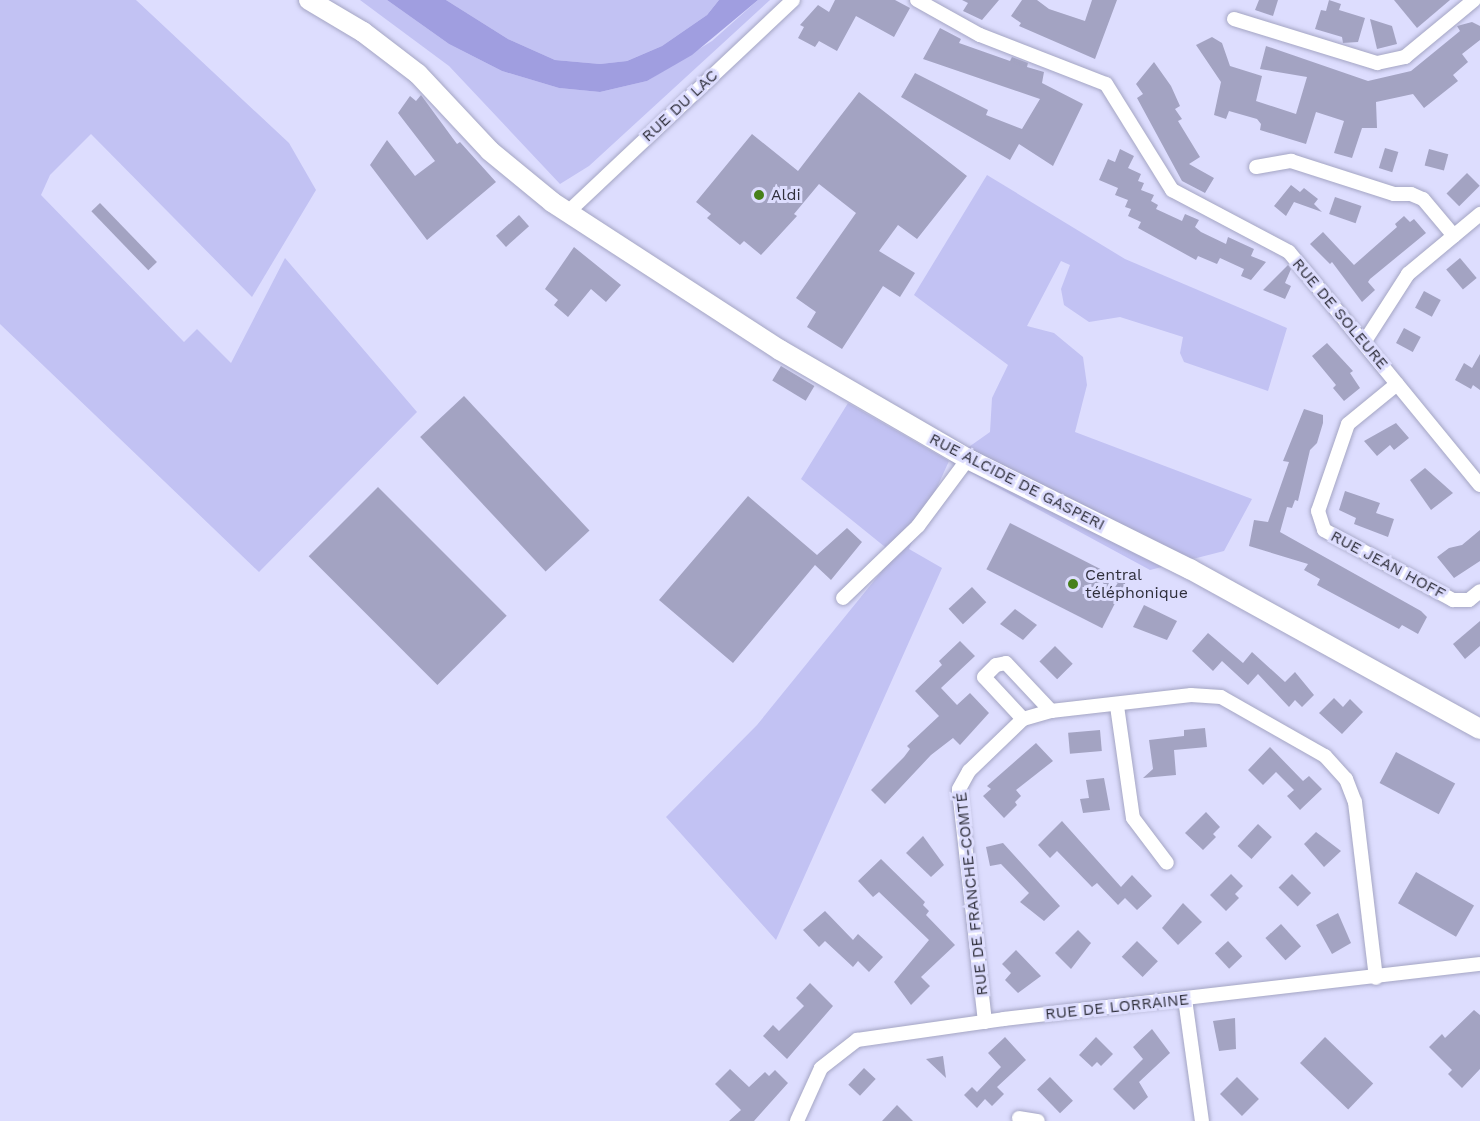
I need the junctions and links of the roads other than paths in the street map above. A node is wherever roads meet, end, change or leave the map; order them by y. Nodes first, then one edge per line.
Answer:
1 (309, 0) edge
2 (793, 0) edge
3 (917, 0) edge
4 (1474, 0) edge
5 (1234, 19) dead end
6 (1256, 167) dead end
7 (568, 212) junction
8 (1480, 214) edge
9 (1454, 236) junction
10 (1365, 341) junction
11 (1397, 384) junction
12 (968, 459) junction
13 (1480, 485) edge
14 (1480, 591) edge
15 (843, 598) dead end
16 (1117, 706) junction
17 (1051, 711) junction
18 (1023, 719) junction
19 (1480, 729) edge
20 (1167, 863) dead end
21 (1480, 964) edge
22 (1376, 978) junction
23 (1185, 999) junction
24 (985, 1022) junction
25 (1019, 1118) dead end
26 (797, 1121) edge
27 (1038, 1121) edge
28 (1202, 1121) edge

1 - 7 main road, RUE ALCIDE DE GASPERI
2 - 7 street, RUE DU LAC
3 - 10 street, RUE DE SOLEURE
4 - 5 street
6 - 9 street
7 - 12 main road, RUE ALCIDE DE GASPERI
8 - 9 street
9 - 10 street
10 - 11 street, RUE DE SOLEURE
11 - 13 street, RUE DE SOLEURE
11 - 14 street, RUE JEAN HOFF
12 - 15 street
12 - 19 main road, RUE ALCIDE DE GASPERI
16 - 17 street, RUE DE FRANCHE-COMTÉ
16 - 20 street
16 - 22 street, RUE DE FRANCHE-COMTÉ
17 - 18 street, RUE DE FRANCHE-COMTÉ
17 - 18 street
18 - 24 street, RUE DE FRANCHE-COMTÉ
21 - 22 street, RUE DE LORRAINE
22 - 23 street, RUE DE LORRAINE
23 - 24 street, RUE DE LORRAINE
23 - 28 street
24 - 26 street, RUE DE LORRAINE
25 - 27 street

